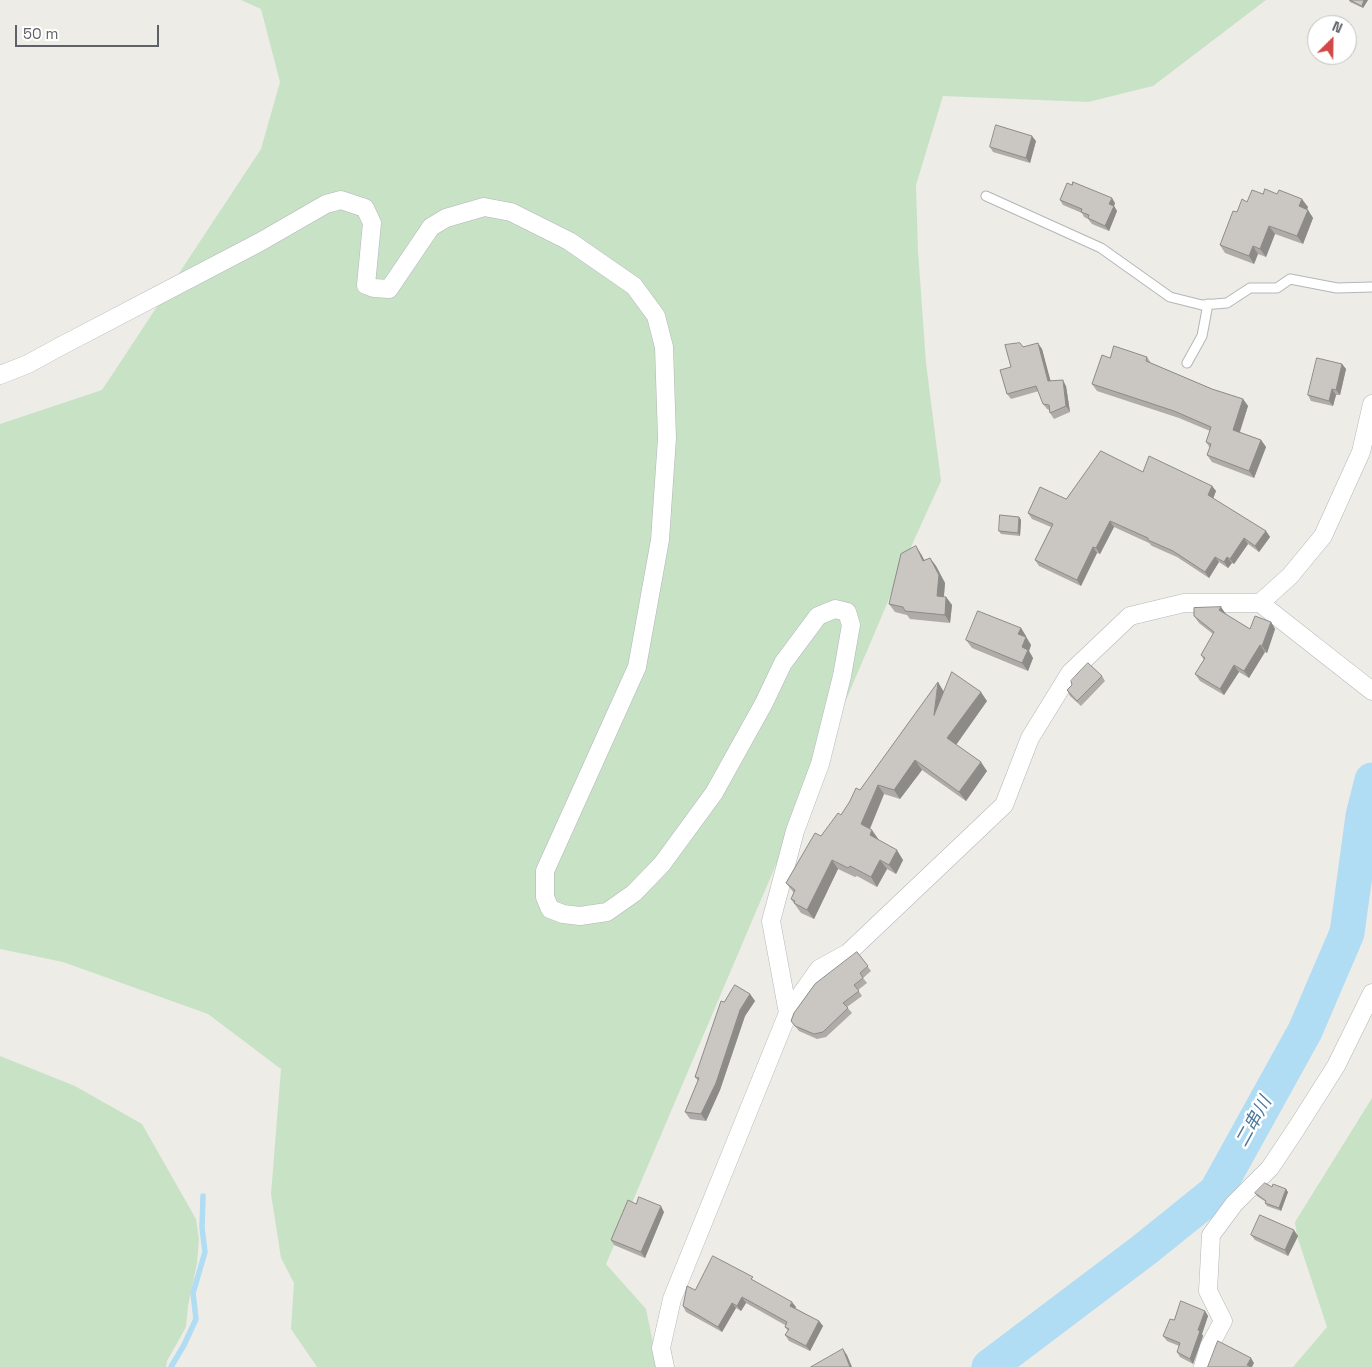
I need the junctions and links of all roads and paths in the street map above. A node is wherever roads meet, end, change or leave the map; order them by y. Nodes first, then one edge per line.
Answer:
1 (986, 196) dead end
2 (1372, 287) edge
3 (1208, 304) junction
4 (1187, 363) dead end
5 (0, 375) edge
6 (1372, 404) edge
7 (1260, 603) junction
8 (1372, 691) edge
9 (1372, 994) edge
10 (788, 1013) junction
11 (665, 1367) edge
12 (1203, 1367) edge

1 - 3 lane
2 - 3 lane
3 - 4 lane
5 - 10 street
6 - 7 street
7 - 8 street
7 - 10 street
9 - 12 street
10 - 11 street

